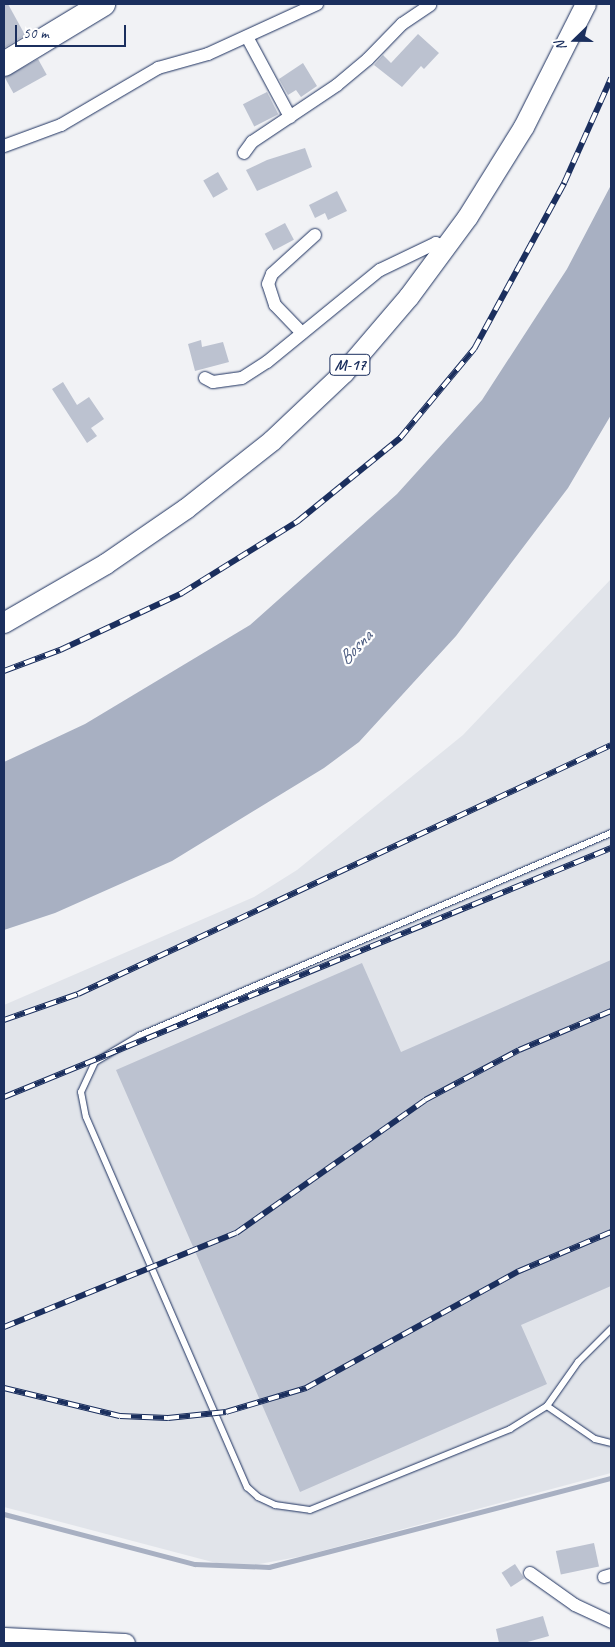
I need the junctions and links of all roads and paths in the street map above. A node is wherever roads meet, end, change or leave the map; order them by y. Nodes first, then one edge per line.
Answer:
1 (103, 4) edge
2 (317, 4) edge
3 (586, 4) edge
4 (430, 5) edge
5 (247, 38) junction
6 (4, 64) edge
7 (290, 117) junction
8 (4, 146) edge
9 (244, 153) dead end
10 (314, 235) dead end
11 (445, 249) junction
12 (302, 333) junction
13 (205, 378) dead end
14 (4, 623) edge
15 (611, 833) edge
16 (611, 1330) edge
17 (547, 1406) junction
18 (611, 1443) edge
19 (530, 1573) dead end
20 (611, 1622) edge
21 (4, 1637) edge
22 (126, 1643) edge

1 - 6 highway
2 - 5 street
3 - 11 main road, M-17
4 - 7 street
5 - 7 street
5 - 8 street
7 - 9 street
10 - 12 street
11 - 12 street
11 - 14 main road, M-17
12 - 13 street
15 - 17 lane
16 - 17 lane
17 - 18 lane
19 - 20 street
21 - 22 main road

